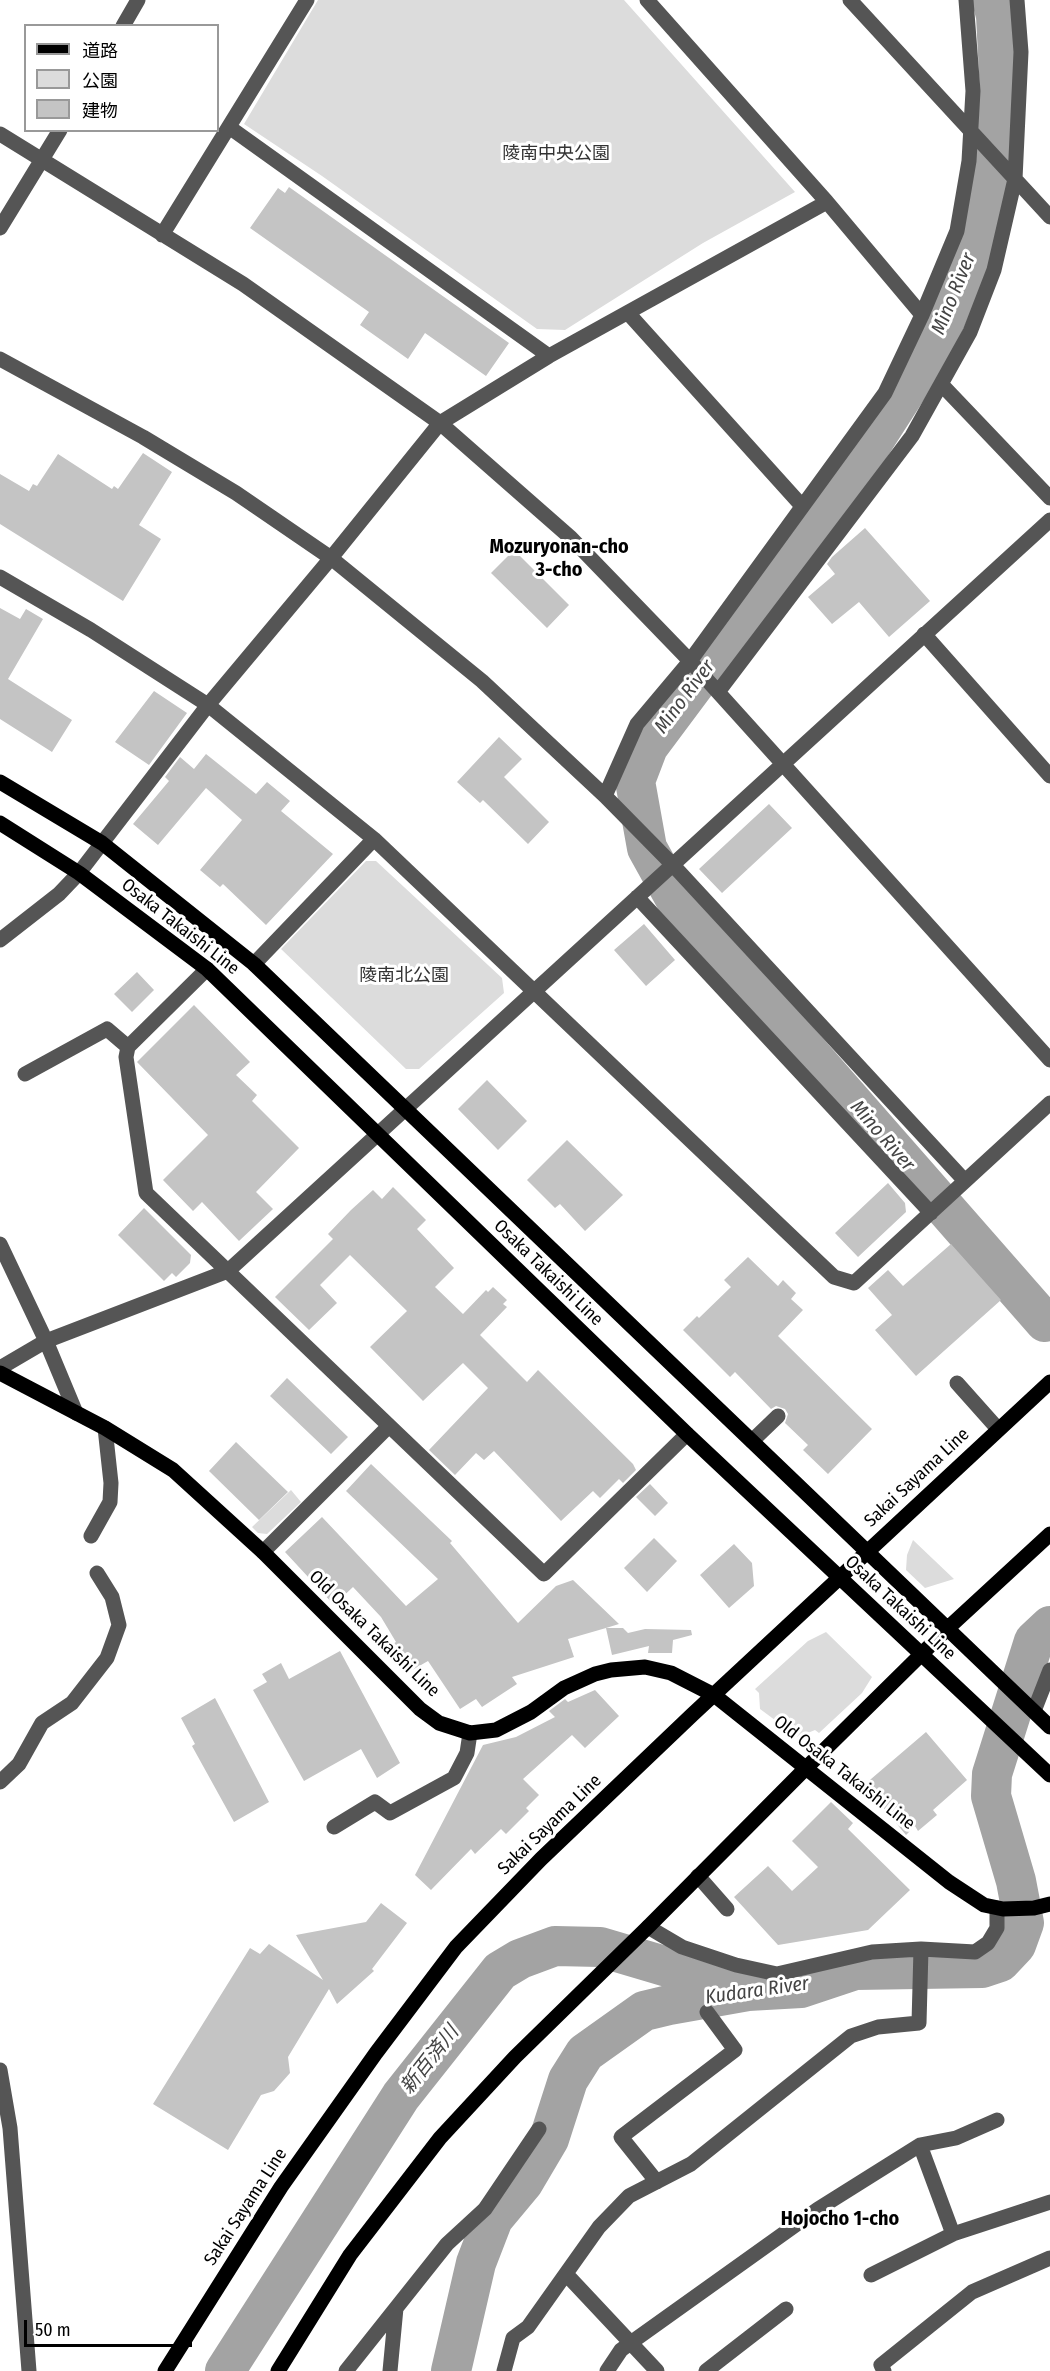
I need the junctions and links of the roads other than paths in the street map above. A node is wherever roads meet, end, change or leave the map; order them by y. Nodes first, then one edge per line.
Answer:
1 (138, 0) edge
2 (307, 0) edge
3 (647, 0) edge
4 (850, 0) edge
5 (966, 0) edge
6 (1017, 0) edge
7 (124, 24) edge
8 (229, 127) junction
9 (59, 132) edge
10 (0, 134) edge
11 (975, 136) junction
12 (42, 160) junction
13 (1015, 179) junction
14 (827, 202) junction
15 (1050, 217) edge
16 (0, 228) edge
17 (162, 235) junction
18 (628, 313) junction
19 (922, 315) junction
20 (549, 356) junction
21 (0, 359) edge
22 (942, 385) junction
23 (440, 423) junction
24 (1050, 498) edge
25 (802, 506) junction
26 (1050, 520) edge
27 (331, 558) junction
28 (0, 578) edge
29 (924, 634) junction
30 (690, 661) junction
31 (718, 692) junction
32 (208, 705) junction
33 (782, 763) junction
34 (1050, 776) edge
35 (0, 782) edge
36 (605, 796) junction
37 (0, 822) edge
38 (374, 839) junction
39 (102, 843) junction
40 (672, 864) junction
41 (79, 873) junction
42 (637, 897) junction
43 (0, 940) edge
44 (254, 964) junction
45 (207, 969) junction
46 (534, 989) junction
47 (128, 1047) junction
48 (1050, 1060) edge
49 (25, 1074) dead end
50 (1050, 1103) edge
51 (406, 1107) junction
52 (376, 1133) junction
53 (961, 1185) junction
54 (933, 1211) junction
55 (0, 1244) edge
56 (228, 1271) junction
57 (46, 1341) junction
58 (0, 1370) edge
59 (1050, 1382) edge
60 (957, 1383) dead end
61 (76, 1413) junction
62 (778, 1416) dead end
63 (389, 1425) junction
64 (105, 1428) junction
65 (998, 1429) junction
66 (687, 1434) junction
67 (752, 1441) junction
68 (1050, 1534) edge
69 (91, 1536) dead end
70 (263, 1552) junction
71 (867, 1552) junction
72 (97, 1573) dead end
73 (838, 1578) junction
74 (948, 1628) junction
75 (921, 1655) junction
76 (1050, 1670) edge
77 (714, 1695) junction
78 (1034, 1711) junction
79 (1050, 1727) edge
80 (471, 1733) junction
81 (806, 1768) junction
82 (1050, 1775) edge
83 (0, 1782) edge
84 (334, 1827) dead end
85 (698, 1876) junction
86 (1050, 1904) edge
87 (1000, 1908) junction
88 (726, 1909) dead end
89 (648, 1928) junction
90 (921, 1949) junction
91 (707, 2012) dead end
92 (0, 2070) edge
93 (997, 2120) dead end
94 (539, 2129) dead end
95 (920, 2145) junction
96 (657, 2182) junction
97 (1050, 2202) edge
98 (953, 2234) junction
99 (1050, 2258) edge
100 (566, 2274) junction
101 (871, 2275) dead end
102 (396, 2308) junction
103 (786, 2309) dead end
104 (629, 2344) junction
105 (29, 2371) edge
106 (165, 2371) edge
107 (278, 2371) edge
108 (346, 2371) edge
109 (390, 2371) edge
110 (504, 2371) edge
111 (607, 2371) edge
112 (657, 2371) edge
113 (705, 2371) edge
114 (884, 2371) edge

1 - 7 street
2 - 8 street
3 - 14 street
4 - 11 street
5 - 11 street
6 - 13 street
8 - 17 street
8 - 20 street
9 - 12 street
10 - 12 street
11 - 13 street
11 - 19 street
12 - 16 street
12 - 17 street
13 - 15 street
13 - 22 street
14 - 18 street
14 - 19 street
17 - 23 street
18 - 20 street
18 - 25 street
19 - 25 street
20 - 23 street
21 - 27 street
22 - 24 street
22 - 31 street
23 - 27 street
23 - 30 street
25 - 30 street
26 - 29 street
27 - 32 street
27 - 36 street
28 - 32 street
29 - 33 street
29 - 34 street
30 - 31 street
30 - 36 street
31 - 33 street
32 - 38 street
32 - 39 street
33 - 40 street
33 - 48 street
35 - 39 main road, Osaka Takaishi Line
36 - 40 street
37 - 41 main road, Osaka Takaishi Line
38 - 44 street
38 - 46 street
39 - 41 street
39 - 44 main road, Osaka Takaishi Line
40 - 42 street
40 - 53 street
41 - 43 street
41 - 45 main road, Osaka Takaishi Line
42 - 46 street
42 - 54 street
44 - 51 main road, Osaka Takaishi Line
45 - 47 street
45 - 52 main road, Osaka Takaishi Line
46 - 51 street
46 - 54 street
47 - 49 street
47 - 56 street
50 - 53 street
51 - 52 street
51 - 67 main road, Osaka Takaishi Line
52 - 56 street
52 - 66 main road, Osaka Takaishi Line
53 - 54 street
55 - 57 street
56 - 57 street
56 - 63 street
57 - 58 street
57 - 61 street
58 - 61 main road, Old Osaka Takaishi Line
59 - 65 main road, Sakai Sayama Line
60 - 65 street
61 - 64 main road, Old Osaka Takaishi Line
62 - 67 street
63 - 66 street
63 - 70 street
64 - 69 street
64 - 70 main road, Old Osaka Takaishi Line
65 - 71 main road, Sakai Sayama Line
66 - 73 main road, Osaka Takaishi Line
67 - 71 main road, Osaka Takaishi Line
68 - 74 main road
70 - 80 main road, Old Osaka Takaishi Line
71 - 73 main road, Sakai Sayama Line
71 - 74 main road, Osaka Takaishi Line
72 - 83 street
73 - 75 main road, Osaka Takaishi Line
73 - 77 main road, Sakai Sayama Line
74 - 75 main road
74 - 78 main road, Osaka Takaishi Line
75 - 81 main road
75 - 82 main road, Osaka Takaishi Line
76 - 78 street
77 - 80 main road, Old Osaka Takaishi Line
77 - 81 main road, Old Osaka Takaishi Line
77 - 106 main road, Sakai Sayama Line
78 - 79 main road, Osaka Takaishi Line
80 - 84 street
81 - 85 main road
81 - 87 main road, Old Osaka Takaishi Line
85 - 88 street
85 - 89 main road
86 - 87 main road, Old Osaka Takaishi Line
87 - 90 street
89 - 90 street
89 - 107 main road
90 - 96 street
91 - 96 street
92 - 105 street
93 - 95 street
94 - 102 street
95 - 98 street
95 - 104 street
96 - 100 street
97 - 98 street
98 - 101 street
99 - 114 street
100 - 104 street
100 - 110 street
102 - 108 street
102 - 109 street
103 - 113 street
104 - 111 street
104 - 112 street

